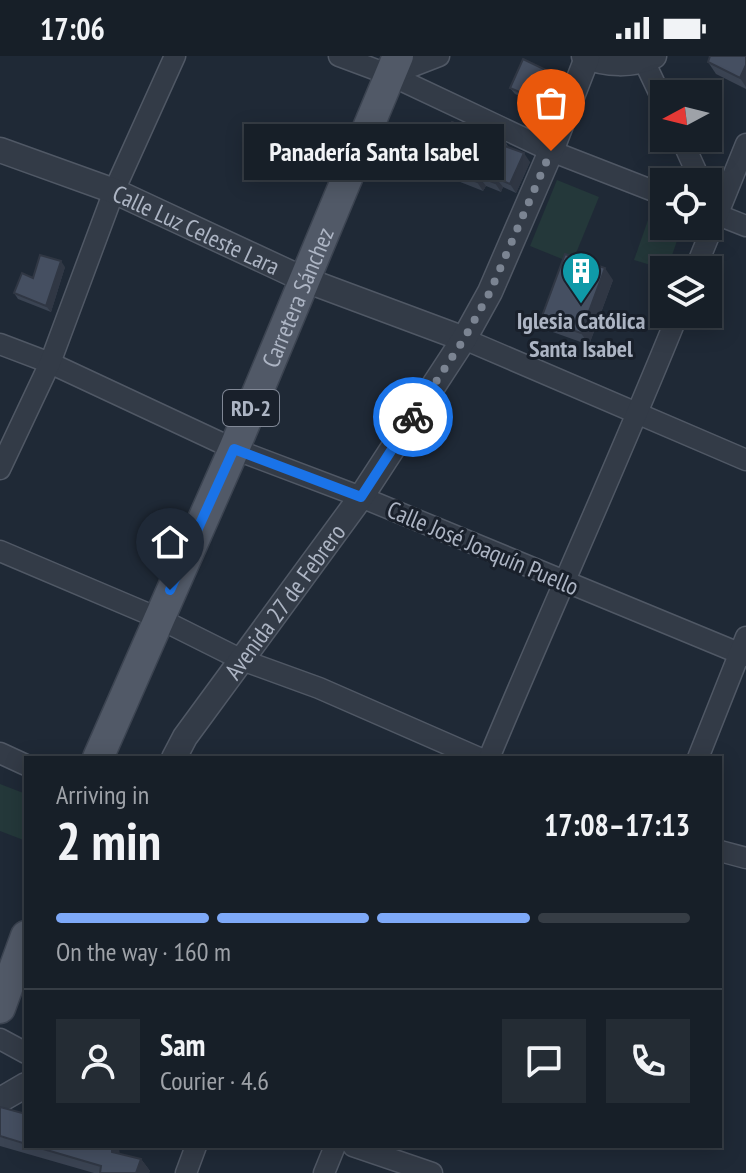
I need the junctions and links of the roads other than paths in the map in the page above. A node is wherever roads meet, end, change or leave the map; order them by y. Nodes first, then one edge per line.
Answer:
1 (175, 56) edge
2 (339, 56) edge
3 (439, 56) edge
4 (586, 57) edge
5 (649, 58) edge
6 (394, 66) edge
7 (656, 80) edge
8 (746, 144) edge
9 (0, 150) edge
10 (551, 151) junction
11 (722, 187) edge
12 (650, 190) edge
13 (114, 191) junction
14 (722, 213) edge
15 (746, 226) edge
16 (303, 279) junction
17 (672, 328) edge
18 (464, 339) junction
19 (0, 344) edge
20 (50, 363) junction
21 (637, 415) junction
22 (234, 449) junction
23 (746, 460) edge
24 (0, 469) edge
25 (361, 497) junction
26 (0, 551) edge
27 (563, 581) junction
28 (158, 618) junction
29 (744, 649) edge
30 (242, 660) junction
31 (0, 753) edge
32 (99, 756) edge
33 (175, 756) edge
34 (474, 756) edge
35 (490, 756) edge
36 (699, 756) edge
37 (24, 764) edge
38 (722, 852) edge
39 (746, 858) edge
40 (16, 942) edge
41 (0, 1008) edge
42 (0, 1039) edge
43 (24, 1052) edge
44 (24, 1086) edge
45 (0, 1100) edge
46 (195, 1148) edge
47 (334, 1148) edge
48 (359, 1148) edge
49 (186, 1173) edge
50 (324, 1173) edge
51 (432, 1173) edge

1 - 13 street
2 - 6 street
3 - 6 street
4 - 5 street
4 - 10 street, Avenida 27 de Febrero
5 - 7 street
6 - 10 street
6 - 16 main road, Carretera Sánchez / RD-2
8 - 11 street
9 - 13 street, Calle Luz Celeste Lara
10 - 12 street
10 - 18 street, Avenida 27 de Febrero
13 - 16 street, Calle Luz Celeste Lara
13 - 20 street
14 - 15 street
16 - 18 street, Calle Luz Celeste Lara
16 - 22 main road, Carretera Sánchez / RD-2
17 - 21 street
18 - 21 street, Calle Luz Celeste Lara
18 - 25 street, Avenida 27 de Febrero
19 - 20 street, Calle José Joaquín Puello
20 - 22 street, Calle José Joaquín Puello
20 - 24 street
21 - 23 street, Calle Luz Celeste Lara
21 - 27 street
22 - 25 street, Calle José Joaquín Puello
22 - 28 main road, Carretera Sánchez / RD-2
25 - 27 street, Calle José Joaquín Puello
25 - 30 street, Avenida 27 de Febrero
26 - 28 street
27 - 29 street, Calle José Joaquín Puello
27 - 35 street
28 - 30 street
28 - 32 main road, Carretera Sánchez / RD-2
29 - 36 street
30 - 33 street, Avenida 27 de Febrero
30 - 34 street
31 - 37 street
38 - 39 street
40 - 41 main road
42 - 43 street
44 - 45 street
46 - 49 street
47 - 50 street
48 - 51 street

